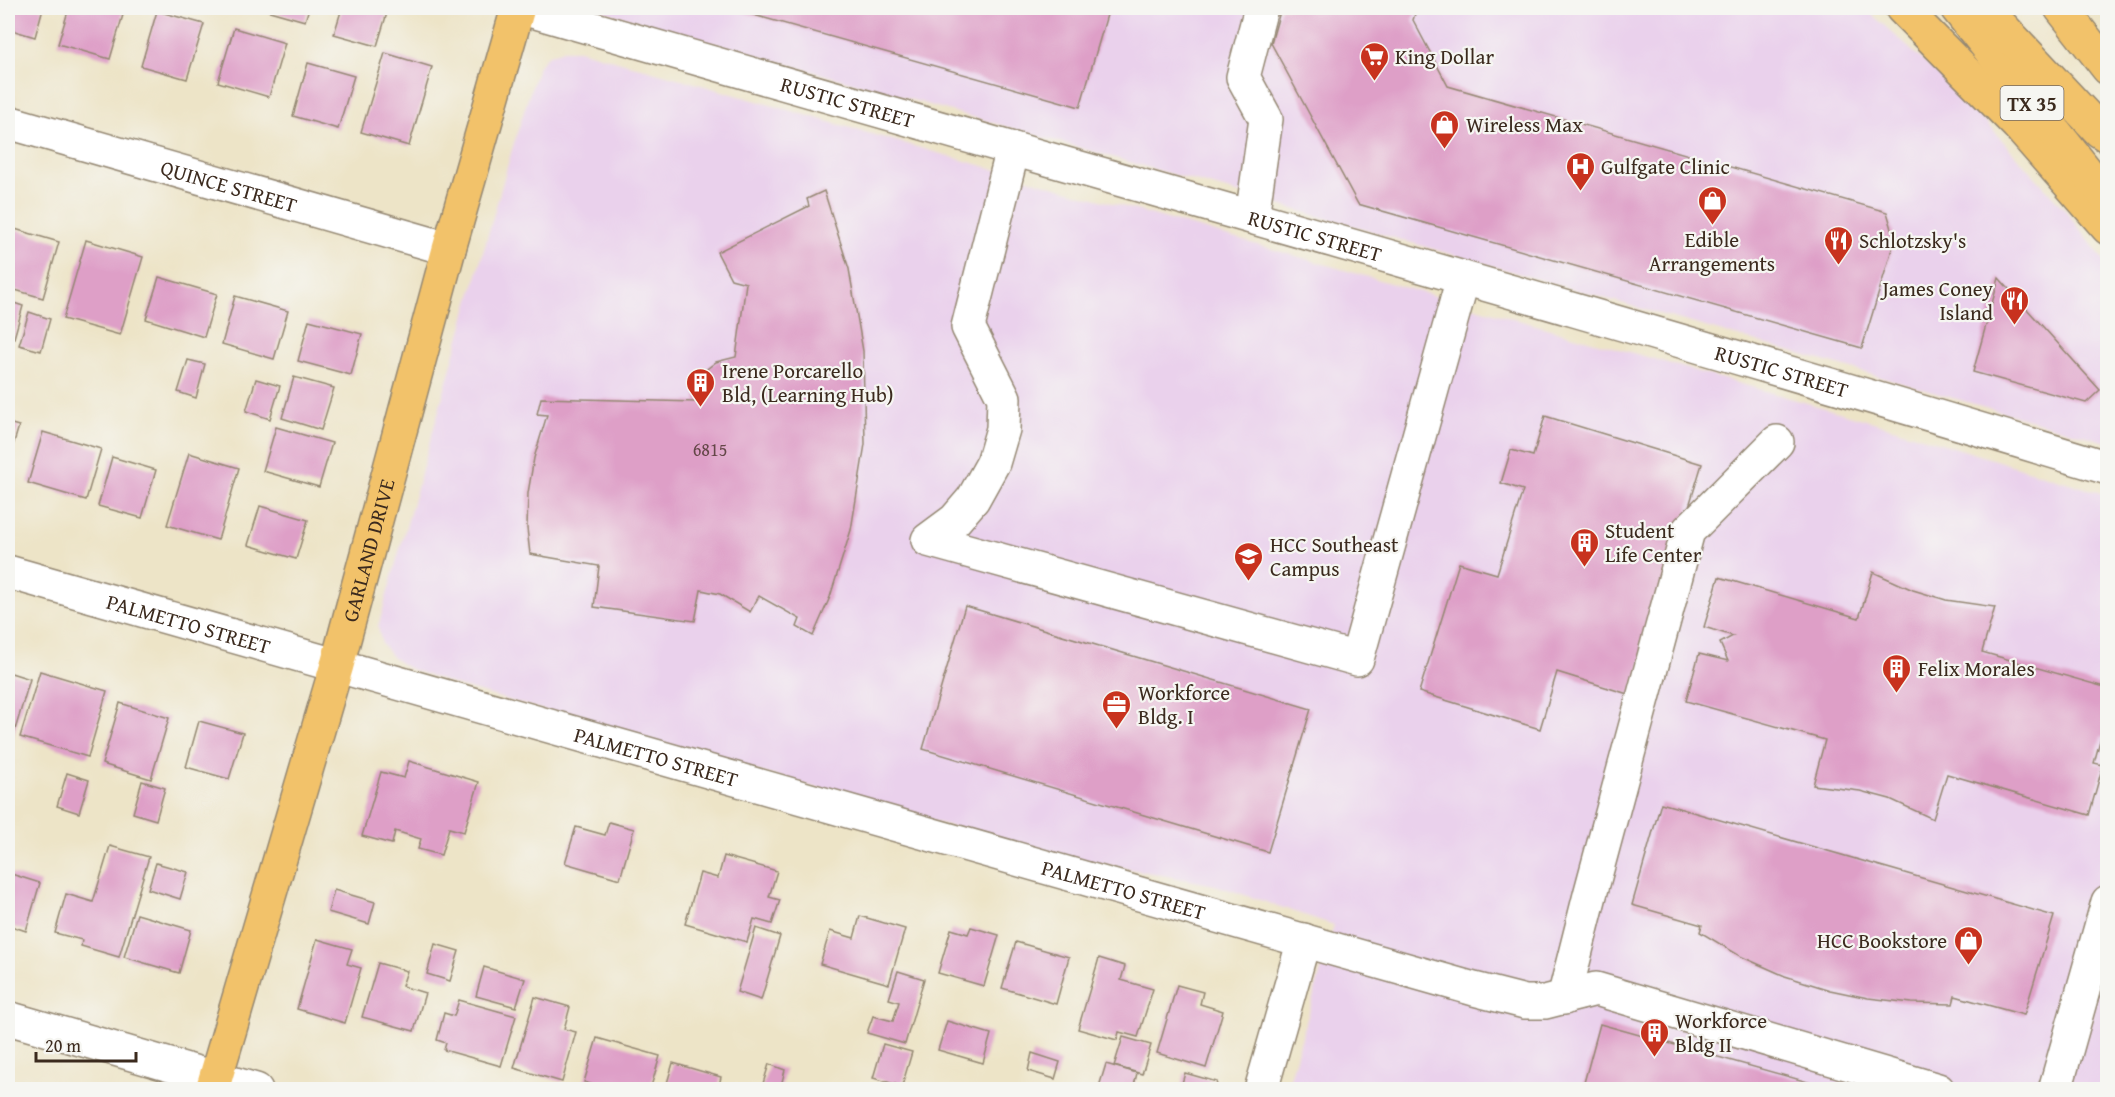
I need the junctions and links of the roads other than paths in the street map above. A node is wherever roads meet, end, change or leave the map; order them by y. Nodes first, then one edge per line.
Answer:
1 (520, 8) edge
2 (1261, 8) edge
3 (1902, 8) edge
4 (1957, 8) edge
5 (1984, 8) edge
6 (2061, 8) edge
7 (2108, 68) edge
8 (8, 122) edge
9 (2108, 136) edge
10 (1013, 148) junction
11 (2108, 199) edge
12 (1252, 217) junction
13 (2108, 228) edge
14 (449, 249) junction
15 (1463, 278) junction
16 (1777, 442) dead end
17 (2108, 468) edge
18 (8, 572) edge
19 (337, 665) junction
20 (2108, 902) edge
21 (1304, 940) junction
22 (1564, 998) junction
23 (8, 1018) edge
24 (213, 1084) edge
25 (256, 1089) edge
26 (1261, 1089) edge
27 (1938, 1089) edge
28 (2055, 1089) edge

1 - 10 street, RUSTIC STREET
1 - 14 main road, GARLAND DRIVE
2 - 12 street
3 - 13 main road
4 - 11 main road, TX 35
5 - 9 main road
6 - 7 main road
8 - 14 street, QUINCE STREET
10 - 12 street, RUSTIC STREET
10 - 15 street
12 - 15 street, RUSTIC STREET
14 - 19 main road, GARLAND DRIVE
15 - 17 street, RUSTIC STREET
16 - 22 street
18 - 19 street, PALMETTO STREET
19 - 21 street, PALMETTO STREET
19 - 24 main road, GARLAND DRIVE
20 - 28 street
21 - 22 street, PALMETTO STREET
21 - 26 street
22 - 27 street, PALMETTO STREET
23 - 24 street
24 - 25 street

